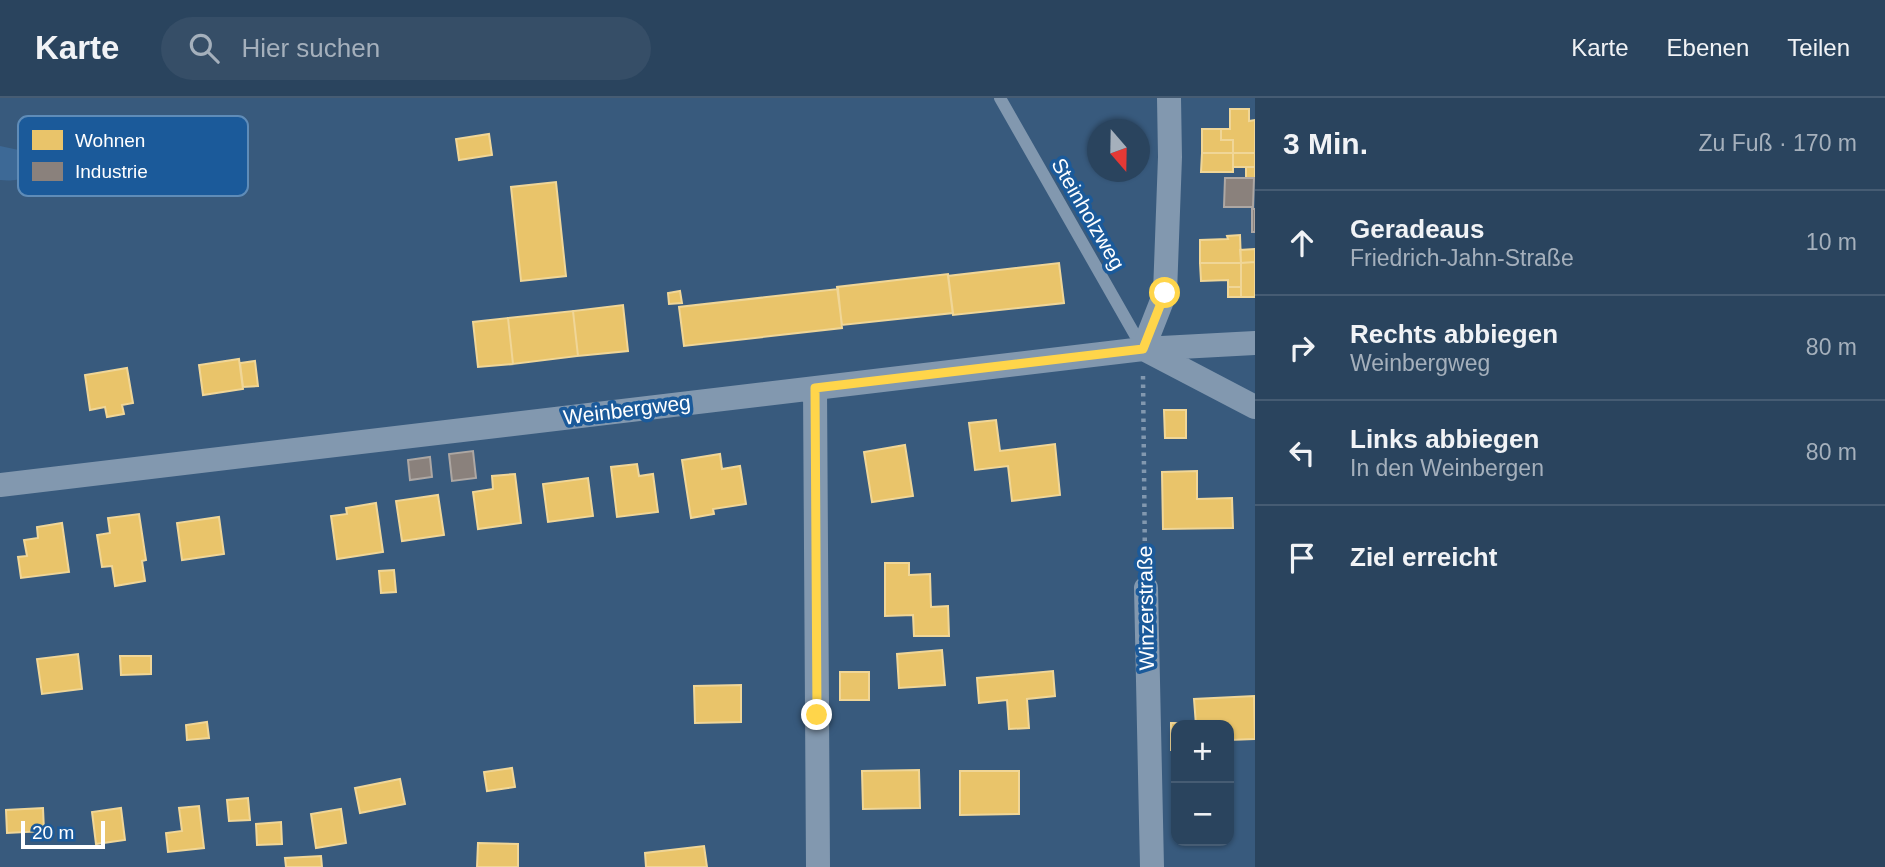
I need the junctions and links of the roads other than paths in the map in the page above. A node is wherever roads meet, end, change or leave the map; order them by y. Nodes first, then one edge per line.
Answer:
1 (1000, 98) edge
2 (1169, 98) edge
3 (1255, 343) edge
4 (1143, 349) junction
5 (815, 388) junction
6 (1255, 407) edge
7 (0, 485) edge
8 (1146, 588) road end
9 (818, 867) edge
10 (1152, 867) edge

1 - 4 lane, Steinholzweg
2 - 4 street
3 - 4 street, Weinbergweg
4 - 5 street, Weinbergweg
4 - 6 street
5 - 7 street, Weinbergweg
5 - 9 street
8 - 10 street, Winzerstraße

